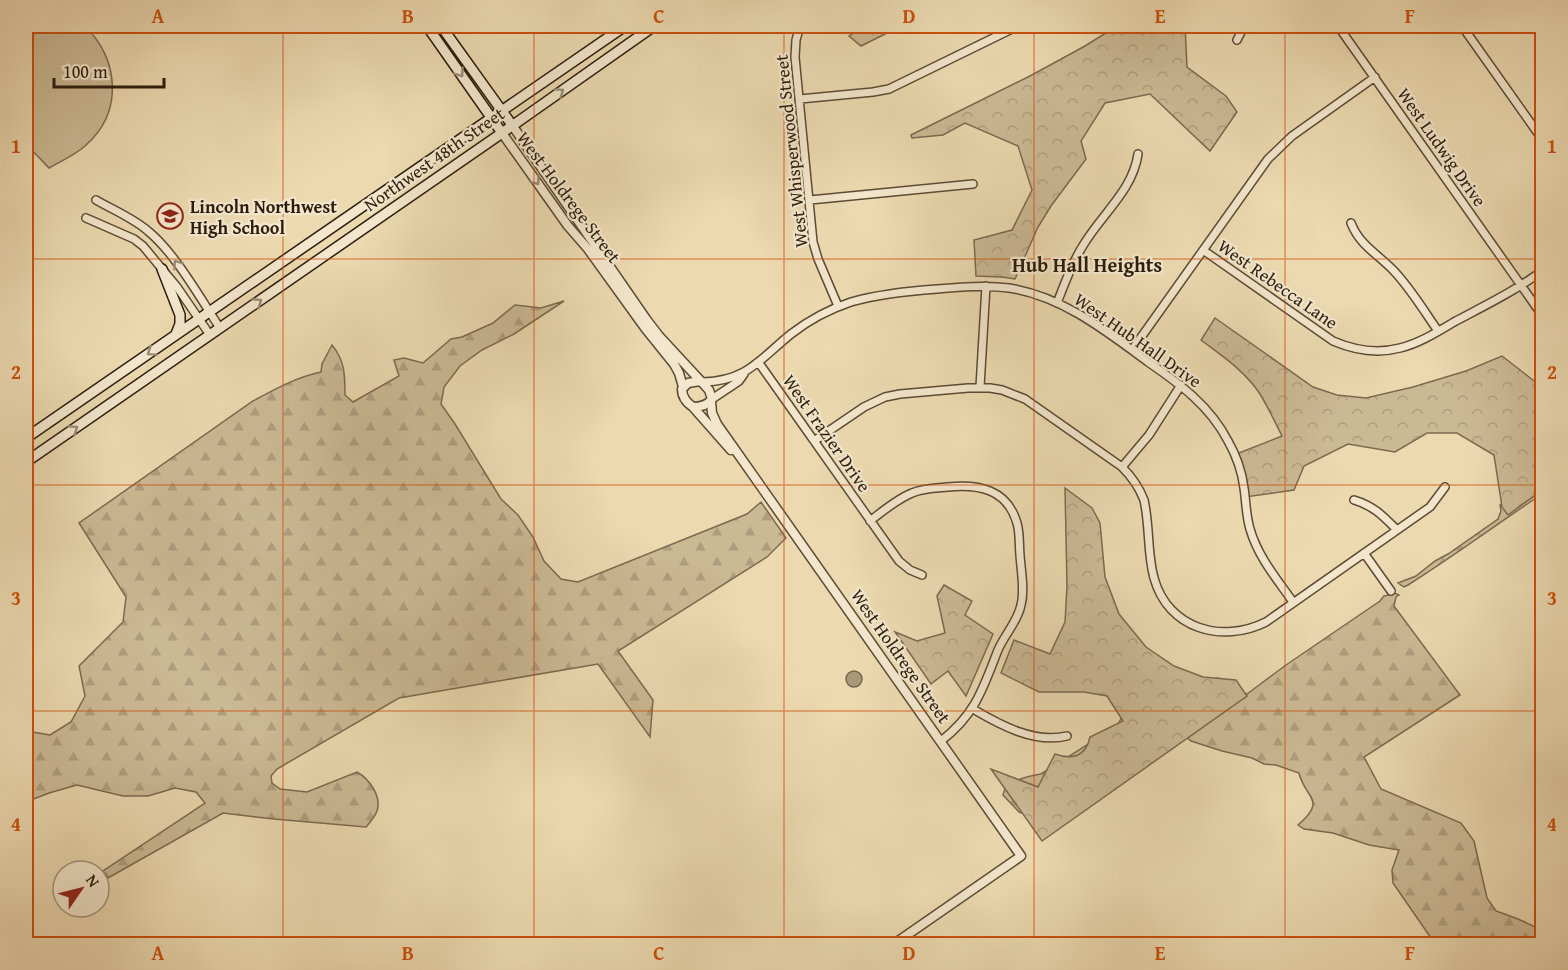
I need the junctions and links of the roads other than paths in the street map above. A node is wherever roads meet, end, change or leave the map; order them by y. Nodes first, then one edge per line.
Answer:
1 (427, 26) edge
2 (441, 26) edge
3 (625, 26) edge
4 (654, 26) edge
5 (800, 26) edge
6 (1018, 26) edge
7 (1244, 26) edge
8 (1462, 26) edge
9 (1342, 27) edge
10 (1237, 40) dead end
11 (1375, 77) junction
12 (800, 99) junction
13 (501, 110) junction
14 (491, 117) junction
15 (512, 125) junction
16 (502, 133) junction
17 (1542, 139) edge
18 (1138, 154) dead end
19 (973, 184) dead end
20 (96, 200) dead end
21 (810, 200) junction
22 (87, 218) dead end
23 (1351, 223) dead end
24 (1203, 250) junction
25 (162, 269) junction
26 (1542, 271) edge
27 (1522, 285) junction
28 (986, 286) junction
29 (1057, 303) junction
30 (838, 306) junction
31 (210, 312) junction
32 (1542, 315) edge
33 (200, 319) junction
34 (220, 328) junction
35 (1438, 331) junction
36 (210, 335) junction
37 (175, 336) junction
38 (1132, 350) junction
39 (759, 363) junction
40 (746, 372) junction
41 (701, 382) junction
42 (1181, 386) junction
43 (683, 387) junction
44 (980, 387) junction
45 (711, 400) junction
46 (693, 407) junction
47 (26, 438) edge
48 (814, 441) junction
49 (26, 462) edge
50 (1122, 467) junction
51 (753, 476) junction
52 (1445, 486) dead end
53 (1354, 501) dead end
54 (870, 521) junction
55 (1397, 530) junction
56 (1364, 553) junction
57 (922, 575) dead end
58 (1391, 591) dead end
59 (1293, 603) junction
60 (973, 709) junction
61 (1067, 736) dead end
62 (941, 741) junction
63 (894, 945) edge

1 -> 14 main road, West Holdrege Street
2 - 13 main road, West Holdrege Street
3 - 13 main road, Northwest 48th Street
15 -> 4 main road, Northwest 48th Street
5 - 12 street, West Whisperwood Street
6 - 12 street
7 - 10 street
8 - 17 street
9 - 11 street, West Ludwig Drive
11 - 24 street
11 - 27 street, West Ludwig Drive
12 - 21 street, West Whisperwood Street
13 - 14 main road, Northwest 48th Street
13 - 15 main road, West Holdrege Street
14 - 16 main road, West Holdrege Street
14 - 31 main road, Northwest 48th Street
15 - 16 main road, Northwest 48th Street
15 - 41 street, West Holdrege Street
34 -> 16 main road, Northwest 48th Street
16 -> 43 street, West Holdrege Street
18 - 29 street
19 - 21 street
31 -> 20 street
21 - 30 street, West Whisperwood Street
22 - 25 street
23 - 35 street
24 - 35 street, West Rebecca Lane
24 - 38 street
25 - 33 street
25 - 37 main road
26 - 27 street, West Rebecca Lane
27 - 32 street, West Ludwig Drive
27 - 35 street, West Rebecca Lane
28 - 29 street, West Hub Hall Drive
28 - 30 street, West Hub Hall Drive
28 - 44 street
29 - 38 street, West Hub Hall Drive
30 - 39 street, West Hub Hall Drive
31 - 33 main road, Northwest 48th Street
31 - 34 street
33 - 36 street
33 - 37 main road, Northwest 48th Street
34 - 36 main road, Northwest 48th Street
49 -> 36 main road, Northwest 48th Street
37 -> 47 main road, Northwest 48th Street
38 - 42 street, West Hub Hall Drive
39 - 40 street, West Hub Hall Drive
39 - 48 street, West Frazier Drive
40 - 41 street
40 - 45 street
41 - 43 street
41 - 45 street
42 - 50 street
42 - 59 street, West Hub Hall Drive
43 - 46 street
44 - 48 street
44 - 50 street
45 - 46 street
45 - 51 street, West Holdrege Street
46 - 51 street, West Holdrege Street
48 - 54 street, West Frazier Drive
50 - 59 street
51 - 62 street, West Holdrege Street
52 - 55 street
53 - 55 street
54 - 57 street, West Frazier Drive
54 - 60 street
55 - 56 street
56 - 58 street
56 - 59 street
60 - 61 street
60 - 62 street
62 - 63 street, West Holdrege Street

